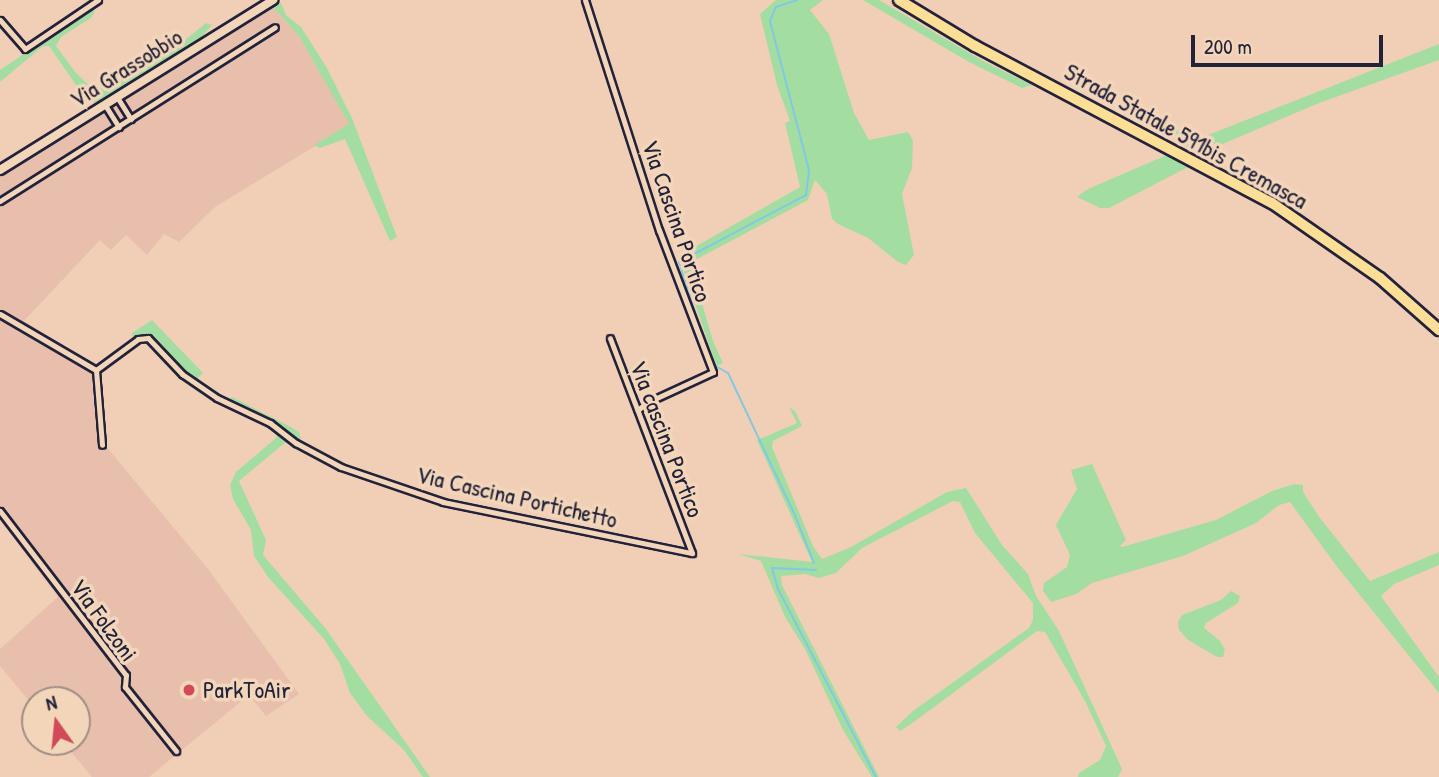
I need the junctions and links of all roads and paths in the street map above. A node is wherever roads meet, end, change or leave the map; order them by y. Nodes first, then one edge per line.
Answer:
1 (98, 0) edge
2 (270, 0) edge
3 (585, 0) edge
4 (899, 0) edge
5 (0, 20) edge
6 (275, 27) dead end
7 (117, 97) junction
8 (104, 105) junction
9 (131, 120) junction
10 (119, 127) junction
11 (0, 170) edge
12 (0, 201) edge
13 (0, 314) edge
14 (1439, 330) edge
15 (610, 338) dead end
16 (96, 370) junction
17 (638, 410) junction
18 (102, 445) dead end
19 (0, 511) edge
20 (692, 553) joint
21 (176, 751) dead end

1 - 5 street
2 - 7 street, Via Grassobbio
3 - 17 street, Via Cascina Portico
4 - 14 highway, Strada Statale 591bis Cremasca
6 - 9 street
7 - 8 street, Via Grassobbio
7 - 9 street
8 - 10 street
8 - 11 street, Via Grassobbio
9 - 10 street
10 - 12 street
13 - 16 street
15 - 17 street, Via cascina Portico
16 - 18 street
16 - 20 street, Via Cascina Portichetto
17 - 20 street, Via cascina Portico
19 - 21 street, Via Folzoni

